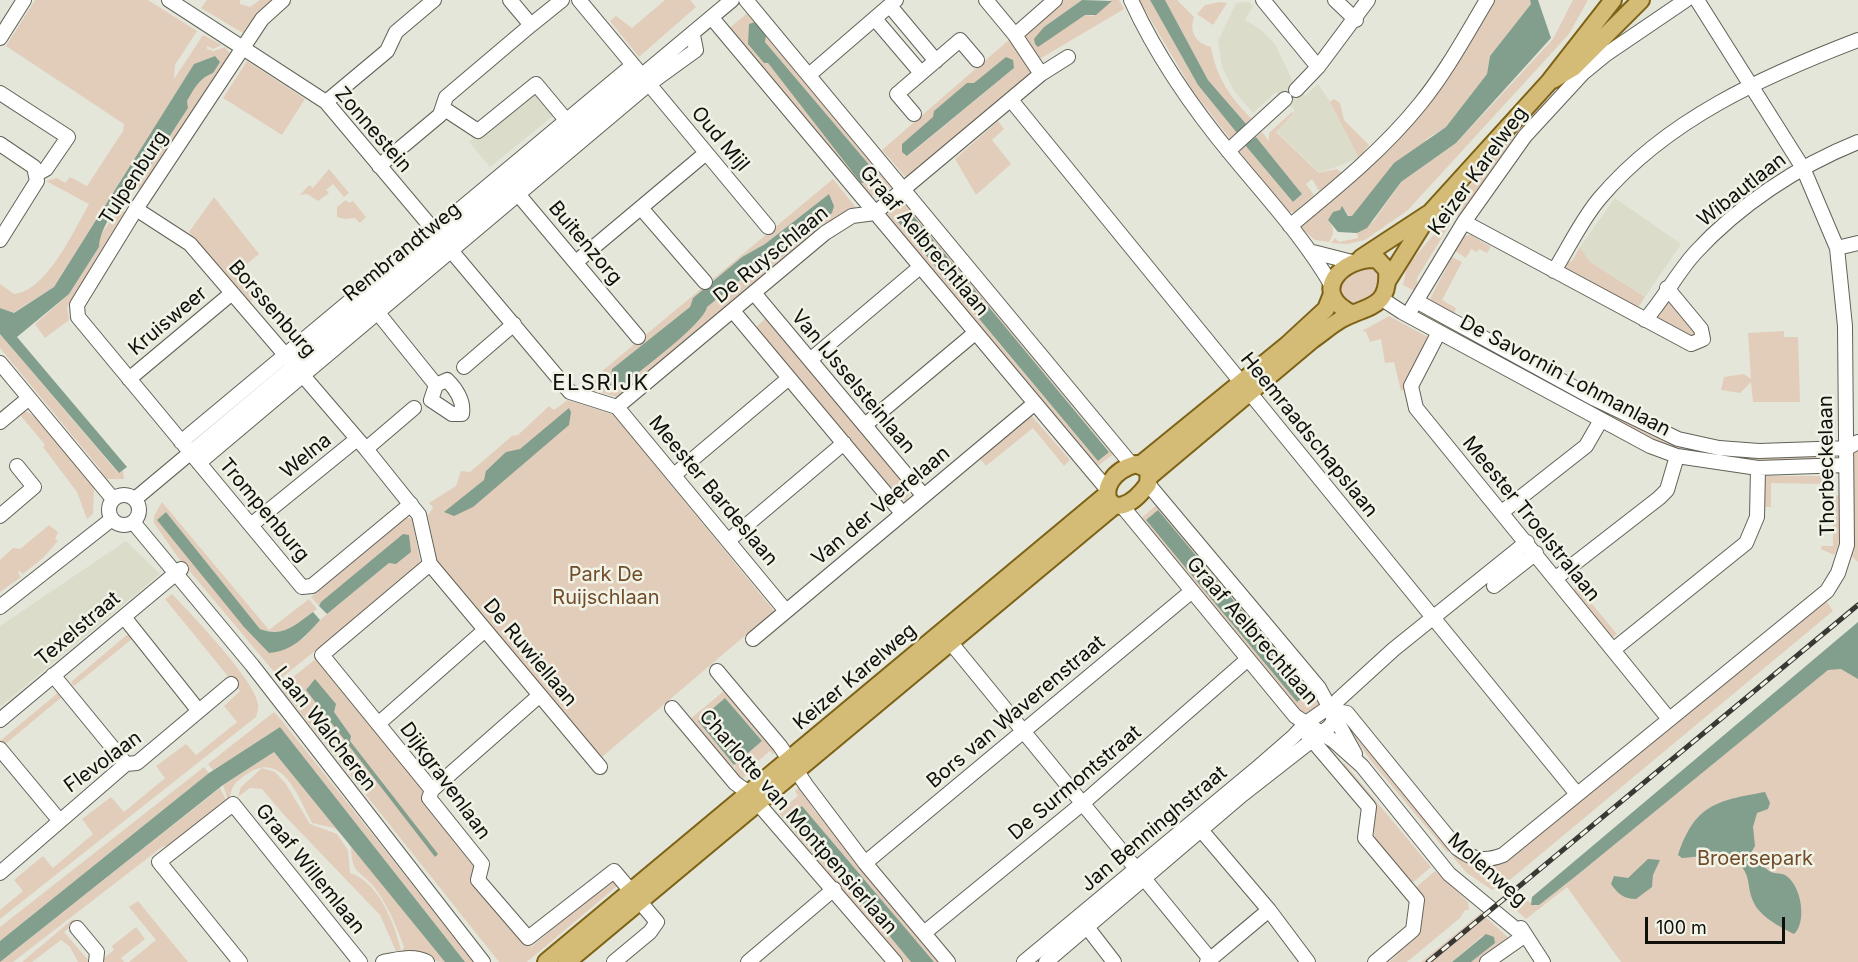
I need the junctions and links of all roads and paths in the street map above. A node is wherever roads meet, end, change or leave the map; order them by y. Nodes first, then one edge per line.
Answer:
1 (24, 0) edge
2 (169, 0) edge
3 (283, 0) edge
4 (434, 0) edge
5 (510, 0) edge
6 (562, 0) edge
7 (581, 0) edge
8 (732, 0) edge
9 (746, 0) edge
10 (986, 0) edge
11 (1055, 0) edge
12 (1131, 0) edge
13 (1263, 0) edge
14 (1335, 0) edge
15 (1368, 0) edge
16 (1487, 0) edge
17 (1613, 0) edge
18 (1641, 0) edge
19 (1686, 0) edge
20 (1697, 0) edge
21 (893, 3) edge
22 (712, 18) junction
23 (875, 19) junction
24 (1356, 20) junction
25 (531, 25) junction
26 (1015, 35) junction
27 (0, 38) edge
28 (1858, 40) edge
29 (243, 48) junction
30 (1068, 57) dead end
31 (977, 60) dead end
32 (936, 61) junction
33 (1318, 67) junction
34 (921, 73) junction
35 (1041, 74) junction
36 (642, 75) junction
37 (809, 75) junction
38 (1549, 82) junction
39 (1750, 86) junction
40 (1296, 90) dead end
41 (0, 93) edge
42 (1285, 99) dead end
43 (1011, 100) junction
44 (326, 102) junction
45 (443, 108) junction
46 (914, 114) dead end
47 (571, 125) junction
48 (1858, 142) edge
49 (0, 144) edge
50 (1228, 151) junction
51 (706, 153) junction
52 (379, 166) junction
53 (1803, 168) junction
54 (37, 174) junction
55 (501, 174) junction
56 (515, 190) junction
57 (905, 190) junction
58 (641, 208) junction
59 (136, 209) junction
60 (875, 213) junction
61 (1430, 213) junction
62 (1464, 222) junction
63 (1290, 226) junction
64 (768, 227) dead end
65 (433, 230) junction
66 (0, 240) edge
67 (1858, 243) edge
68 (448, 246) junction
69 (1837, 248) junction
70 (1308, 251) junction
71 (1357, 260) junction
72 (576, 262) junction
73 (920, 267) junction
74 (1554, 271) junction
75 (1388, 280) junction
76 (705, 282) dead end
77 (1667, 288) junction
78 (1332, 290) junction
79 (231, 293) junction
80 (754, 293) junction
81 (1382, 299) junction
82 (1418, 302) junction
83 (733, 311) junction
84 (378, 313) junction
85 (1353, 314) junction
86 (1406, 315) junction
87 (1645, 320) junction
88 (514, 324) junction
89 (1439, 332) junction
90 (975, 333) junction
91 (1851, 334) edge
92 (638, 337) dead end
93 (289, 359) junction
94 (810, 360) junction
95 (0, 363) edge
96 (464, 367) dead end
97 (303, 375) junction
98 (789, 378) junction
99 (129, 379) junction
100 (436, 385) dead end
101 (1246, 388) junction
102 (29, 398) junction
103 (1595, 399) junction
104 (1035, 404) junction
105 (617, 407) junction
106 (414, 408) dead end
107 (1588, 412) junction
108 (1601, 420) junction
109 (0, 422) edge
110 (865, 425) junction
111 (844, 443) junction
112 (362, 444) junction
113 (1852, 445) edge
114 (190, 453) junction
115 (1677, 456) junction
116 (1846, 465) junction
117 (17, 466) dead end
118 (1758, 468) junction
119 (1143, 472) junction
120 (674, 475) junction
121 (923, 495) junction
122 (113, 499) junction
123 (135, 499) junction
124 (1113, 499) junction
125 (411, 504) junction
126 (1502, 512) junction
127 (902, 513) junction
128 (0, 516) edge
129 (112, 519) junction
130 (133, 522) junction
131 (251, 525) junction
132 (729, 540) junction
133 (1527, 542) junction
134 (1536, 553) junction
135 (430, 564) junction
136 (179, 571) junction
137 (1556, 578) junction
138 (1494, 586) dead end
139 (1192, 591) junction
140 (0, 607) edge
141 (786, 611) junction
142 (124, 617) junction
143 (1434, 619) junction
144 (485, 630) junction
145 (753, 639) dead end
146 (951, 643) junction
147 (1613, 650) junction
148 (1248, 659) junction
149 (717, 671) dead end
150 (53, 675) junction
151 (231, 684) dead end
152 (540, 695) junction
153 (672, 708) dead end
154 (198, 710) junction
155 (1333, 710) junction
156 (1669, 719) junction
157 (0, 720) edge
158 (1306, 723) junction
159 (378, 724) junction
160 (1025, 730) junction
161 (1316, 736) junction
162 (0, 749) edge
163 (126, 765) junction
164 (793, 765) junction
165 (1362, 766) junction
166 (600, 767) dead end
167 (432, 790) junction
168 (1577, 794) junction
169 (754, 798) junction
170 (1083, 803) junction
171 (59, 820) junction
172 (1202, 830) junction
173 (1476, 859) joint
174 (865, 863) junction
175 (0, 873) edge
176 (1141, 873) junction
177 (834, 889) junction
178 (635, 897) junction
179 (1269, 910) junction
180 (1088, 927) junction
181 (77, 928) dead end
182 (924, 933) junction
183 (1524, 936) junction
184 (1213, 959) edge
185 (892, 961) edge
186 (96, 962) edge
187 (240, 962) edge
188 (360, 962) edge
189 (383, 962) edge
190 (427, 962) edge
191 (483, 962) edge
192 (546, 962) edge
193 (567, 962) edge
194 (614, 962) edge
195 (748, 962) edge
196 (948, 962) edge
197 (1024, 962) edge
198 (1046, 962) edge
199 (1114, 962) edge
200 (1308, 962) edge
201 (1375, 962) edge
202 (1486, 962) edge
203 (1543, 962) edge

1 - 27 street
2 - 29 street, Zonnestein
3 - 29 street, Tulpenburg
4 - 44 street
5 - 25 street
6 - 25 street
7 - 36 street, Oud Mijl
8 - 22 street, Rembrandtweg
9 - 37 street, Graaf Aelbrechtlaan
10 - 26 street
11 - 26 street
12 - 50 street
13 - 33 street
14 - 24 street
15 - 24 street
16 - 63 street
17 - 38 main road, Keizer Karelweg
18 - 38 main road, Keizer Karelweg
19 - 62 street, Keizer Karelweg
20 - 39 street, Thorbeckelaan
21 - 23 street
21 - 32 street
22 - 36 street, Rembrandtweg
22 - 60 street, Graaf Aelbrechtlaan
23 - 34 street
23 - 37 street
24 - 33 street
25 - 45 street
26 - 35 street
28 - 39 street
29 - 44 street, Zonnestein
29 - 59 street, Tulpenburg
30 - 35 street, De Ruyschlaan
31 - 32 street
32 - 34 street
33 - 40 street
34 - 46 street
35 - 43 street, De Ruyschlaan
36 - 47 street, Rembrandtweg
36 - 51 street, Oud Mijl
36 - 56 street, Rembrandtweg
37 - 57 street, Graaf Aelbrechtlaan
38 - 61 main road, Keizer Karelweg
39 - 53 street, Thorbeckelaan
39 - 74 street
41 - 54 street
42 - 50 street
43 - 57 street, De Ruyschlaan
43 - 101 street, Heemraadschapslaan
44 - 52 street, Zonnestein
45 - 47 street
45 - 52 street
47 - 55 street, Rembrandtweg
47 - 56 street, Rembrandtweg
48 - 53 street, Wibautlaan
49 - 54 street
50 - 63 street
51 - 58 street
51 - 64 street, Oud Mijl
52 - 65 street, Zonnestein
53 - 69 street, Thorbeckelaan
53 - 77 street, Wibautlaan
54 - 66 street
55 - 56 street, Buitenzorg
55 - 65 street, Rembrandtweg
56 - 68 street, Rembrandtweg
56 - 72 street, Buitenzorg
57 - 60 street, De Ruyschlaan
57 - 119 street, Graaf Aelbrechtlaan
58 - 72 street
58 - 76 street
59 - 79 street, Borssenburg
59 - 99 street, Tulpenburg
60 - 73 street, Graaf Aelbrechtlaan
60 - 80 street, De Ruyschlaan
61 - 71 main road, Keizer Karelweg
61 - 75 main road, Keizer Karelweg
62 - 74 street
62 - 82 street, Keizer Karelweg
63 - 70 street
65 - 68 street, Zonnestein
65 - 93 street, Rembrandtweg
67 - 69 street
68 - 84 street, Rembrandtweg
68 - 88 street, Zonnestein
68 - 93 street, Rembrandtweg
69 - 91 street, Thorbeckelaan
70 - 71 street
70 - 78 street
71 - 75 main road
71 - 78 main road
72 - 92 street, Buitenzorg
73 - 90 street, Graaf Aelbrechtlaan
73 - 94 street
74 - 87 street
75 - 81 main road
77 - 87 street, Wibautlaan
77 - 87 street
78 - 85 main road
78 - 101 main road
79 - 93 street, Borssenburg
79 - 99 street, Kruisweer
80 - 83 street, De Ruyschlaan
80 - 94 street, Van IJsselsteinlaan
81 - 85 main road
81 - 86 street, De Savornin Lohmanlaan
82 - 86 street, Keizer Karelweg
82 - 103 street, De Savornin Lohmanlaan
83 - 98 street
83 - 105 street, De Ruyschlaan
84 - 97 street, Rembrandtweg
84 - 100 street
85 - 101 main road
86 - 89 street, De Savornin Lohmanlaan
88 - 96 street
88 - 105 street, Zonnestein
89 - 107 street, De Savornin Lohmanlaan
89 - 126 street, Meester Troelstralaan
90 - 104 street, Graaf Aelbrechtlaan
90 - 110 street
91 - 113 street, Thorbeckelaan
93 - 97 street, Borssenburg
93 - 114 street, Rembrandtweg
94 - 110 street, Van IJsselsteinlaan
95 - 102 street
97 - 112 street, Borssenburg
97 - 114 street, Rembrandtweg
98 - 111 street
98 - 120 street
99 - 114 street, Trompenburg
101 - 119 main road
101 - 143 street, Heemraadschapslaan
102 - 109 street
102 - 122 street
103 - 107 street
103 - 113 street, De Savornin Lohmanlaan
104 - 121 street, Van der Veerelaan
104 - 124 street, Graaf Aelbrechtlaan
105 - 120 street, Meester Bardeslaan
106 - 112 street
107 - 108 street, De Savornin Lohmanlaan
108 - 115 street, De Savornin Lohmanlaan
108 - 126 street
110 - 121 street, Van IJsselsteinlaan
111 - 127 street
111 - 132 street
112 - 125 street, Borssenburg
112 - 131 street, Welna
113 - 116 street, Thorbeckelaan
114 - 123 street, Rembrandtweg
114 - 131 street, Trompenburg
115 - 118 street, De Savornin Lohmanlaan
115 - 137 street
116 - 118 street, De Savornin Lohmanlaan
116 - 156 street, Thorbeckelaan
117 - 128 street
118 - 147 street
119 - 124 main road
119 - 124 main road
119 - 155 street, Graaf Aelbrechtlaan
120 - 132 street, Meester Bardeslaan
121 - 127 street, Van der Veerelaan
122 - 123 street
122 - 129 street
123 - 130 street
124 - 139 street, Graaf Aelbrechtlaan
124 - 146 main road, Keizer Karelweg
124 - 164 main road, Keizer Karelweg
125 - 131 street, Trompenburg
125 - 135 street, Borssenburg
126 - 133 street, Meester Troelstralaan
127 - 141 street, Van der Veerelaan
129 - 130 street
129 - 140 street
130 - 136 street, Laan Walcheren
132 - 141 street, Meester Bardeslaan
133 - 134 street, Meester Troelstralaan
133 - 143 street
134 - 137 street, Meester Troelstralaan
134 - 138 street
135 - 144 street, De Ruwiellaan
135 - 159 street, Dijkgravenlaan
136 - 142 street, Texelstraat
136 - 191 street, Laan Walcheren
137 - 147 street, Meester Troelstralaan
139 - 148 street, Graaf Aelbrechtlaan
139 - 160 street, Bors van Waverenstraat
141 - 145 street, Van der Veerelaan
142 - 150 street, Texelstraat
142 - 154 street
143 - 155 street
143 - 168 street, Heemraadschapslaan
144 - 152 street, De Ruwiellaan
144 - 159 street
146 - 160 street
146 - 164 main road, Keizer Karelweg
147 - 156 street, Meester Troelstralaan
148 - 158 street, Graaf Aelbrechtlaan
148 - 170 street, De Surmontstraat
149 - 164 street, Charlotte van Montpensierlaan
150 - 157 street, Texelstraat
150 - 163 street
151 - 154 street, Flevolaan
152 - 166 street, De Ruwiellaan
152 - 167 street
153 - 169 street, Charlotte van Montpensierlaan
154 - 163 street, Flevolaan
155 - 158 street, Jan Benninghstraat
155 - 161 street
155 - 165 street, Molenweg
155 - 173 street, Graaf Aelbrechtlaan
156 - 168 street, Thorbeckelaan
158 - 161 street, Graaf Aelbrechtlaan
158 - 176 street, Jan Benninghstraat
159 - 167 street, Dijkgravenlaan
160 - 170 street
160 - 174 street, Bors van Waverenstraat
161 - 165 street, Molenweg
161 - 172 street, Jan Benninghstraat
161 - 201 street, Graaf Aelbrechtlaan
162 - 171 street
163 - 171 street, Flevolaan
164 - 169 main road, Keizer Karelweg
164 - 174 street, Charlotte van Montpensierlaan
165 - 183 street, Molenweg
167 - 178 street, Dijkgravenlaan
168 - 173 street, Thorbeckelaan
169 - 177 street, Charlotte van Montpensierlaan
169 - 178 main road, Keizer Karelweg
170 - 176 street
170 - 182 street, De Surmontstraat
171 - 175 street, Flevolaan
172 - 176 street, Jan Benninghstraat
172 - 179 street
174 - 182 street, Charlotte van Montpensierlaan
176 - 180 street, Jan Benninghstraat
176 - 184 street
176 - 197 street, Jan Benninghstraat
177 - 185 street, Charlotte van Montpensierlaan
177 - 195 street
178 - 192 main road, Keizer Karelweg
178 - 193 main road, Keizer Karelweg
178 - 194 street
179 - 184 street
179 - 200 street
180 - 198 street, Jan Benninghstraat
180 - 199 street
181 - 186 street
182 - 196 street, Charlotte van Montpensierlaan
183 - 202 street
183 - 203 street, Molenweg
187 - 188 street, Graaf Willemlaan
189 - 190 street

